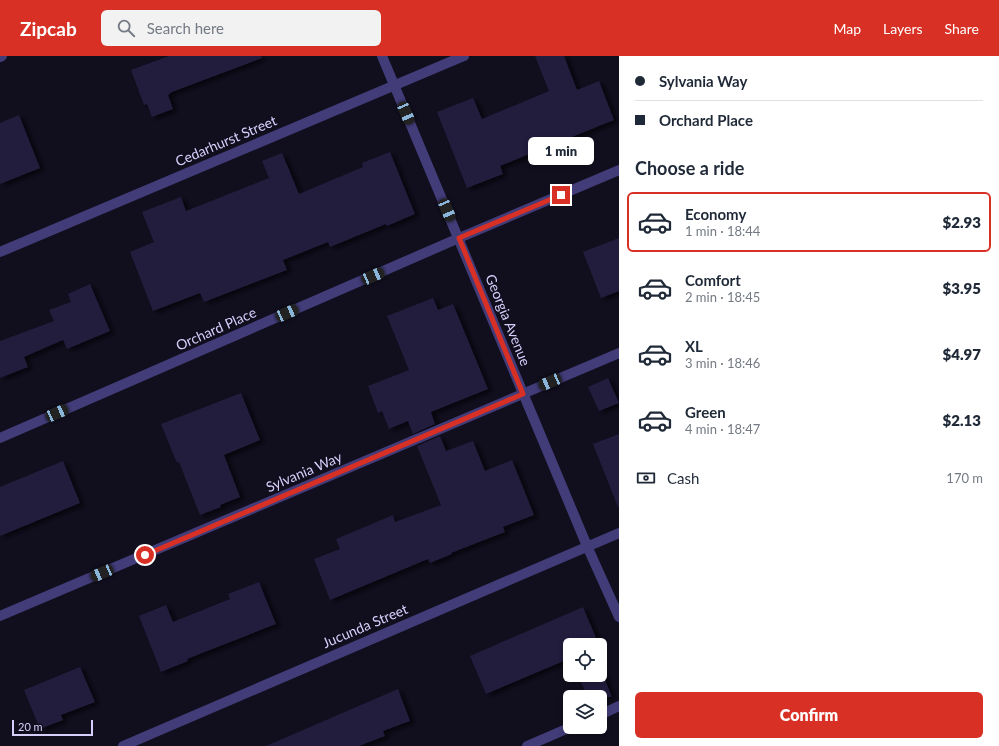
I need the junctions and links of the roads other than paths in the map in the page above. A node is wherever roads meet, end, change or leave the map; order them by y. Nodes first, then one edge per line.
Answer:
1 (382, 56) edge
2 (464, 56) edge
3 (394, 86) junction
4 (619, 170) edge
5 (459, 238) junction
6 (0, 252) edge
7 (619, 352) edge
8 (523, 394) junction
9 (0, 438) edge
10 (619, 533) edge
11 (587, 546) junction
12 (0, 616) edge
13 (619, 617) edge
14 (619, 706) edge
15 (607, 711) edge
16 (563, 730) edge
17 (123, 746) edge
18 (527, 746) edge

1 - 3 street, Georgia Avenue
2 - 3 street, Cedarhurst Street
3 - 5 street, Georgia Avenue
3 - 6 street, Cedarhurst Street
4 - 5 street, Orchard Place
5 - 8 street, Georgia Avenue
5 - 9 street, Orchard Place
7 - 8 street, Sylvania Way
8 - 11 street, Georgia Avenue
8 - 12 street, Sylvania Way
10 - 11 street, Jucunda Street
11 - 13 street, Georgia Avenue
11 - 17 street, Jucunda Street
14 - 15 street
16 - 18 street

